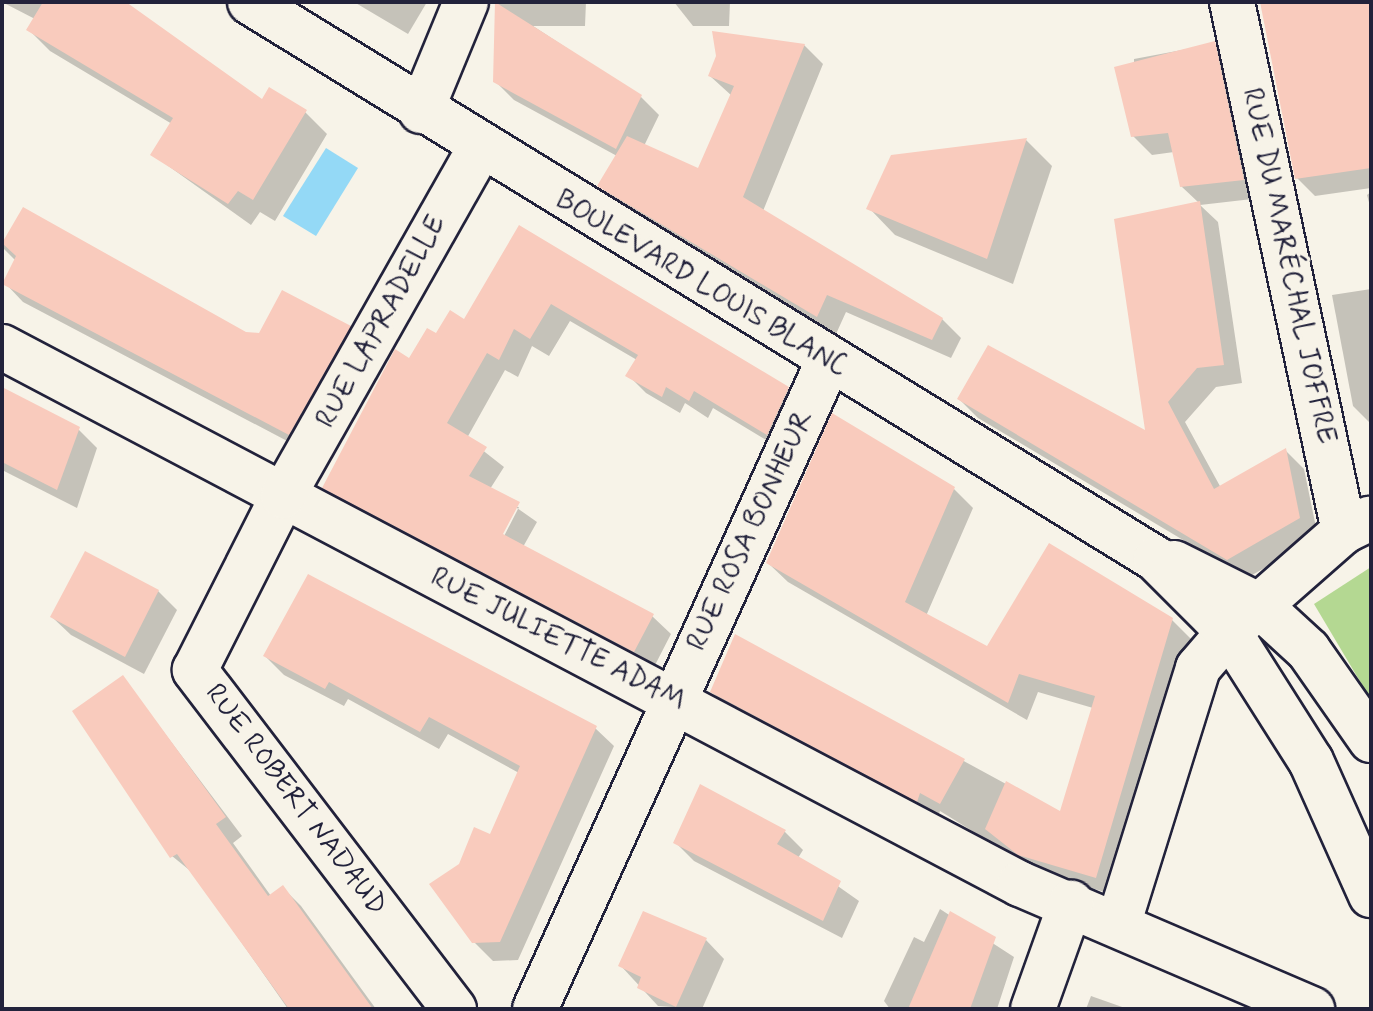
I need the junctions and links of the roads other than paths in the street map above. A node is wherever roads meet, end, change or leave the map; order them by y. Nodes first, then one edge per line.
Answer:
1 (250, 2) edge
2 (466, 2) edge
3 (1232, 2) edge
4 (421, 111) junction
5 (480, 148) junction
6 (2, 347) edge
7 (828, 362) junction
8 (283, 496) junction
9 (1358, 525) edge
10 (1244, 619) junction
11 (674, 700) junction
12 (1369, 736) edge
13 (1361, 861) edge
14 (1371, 895) edge
15 (1071, 903) junction
16 (1119, 922) junction
17 (454, 1009) edge
18 (535, 1009) edge
19 (1033, 1009) edge
20 (1312, 1009) edge

1 - 4 street, BOULEVARD LOUIS BLANC
2 - 4 street
3 - 9 street, RUE DU MARÉCHAL JOFFRE
4 - 5 street, BOULEVARD LOUIS BLANC
5 - 7 street, BOULEVARD LOUIS BLANC
5 - 8 street, RUE LAPRADELLE
6 - 8 street, RUE JULIETTE ADAM
7 - 10 street, BOULEVARD LOUIS BLANC
7 - 11 street, RUE ROSA BONHEUR
8 - 11 street, RUE JULIETTE ADAM
8 - 17 street, RUE ROBERT NADAUD
9 - 10 street
10 - 12 street, BOULEVARD LOUIS BLANC
10 - 13 street, BOULEVARD LOUIS BLANC
10 - 16 street
11 - 15 street, RUE JULIETTE ADAM
11 - 18 street, RUE ROSA BONHEUR
13 - 14 street, BOULEVARD LOUIS BLANC
15 - 16 street, RUE JULIETTE ADAM
15 - 19 street
16 - 20 street, RUE JULIETTE ADAM

